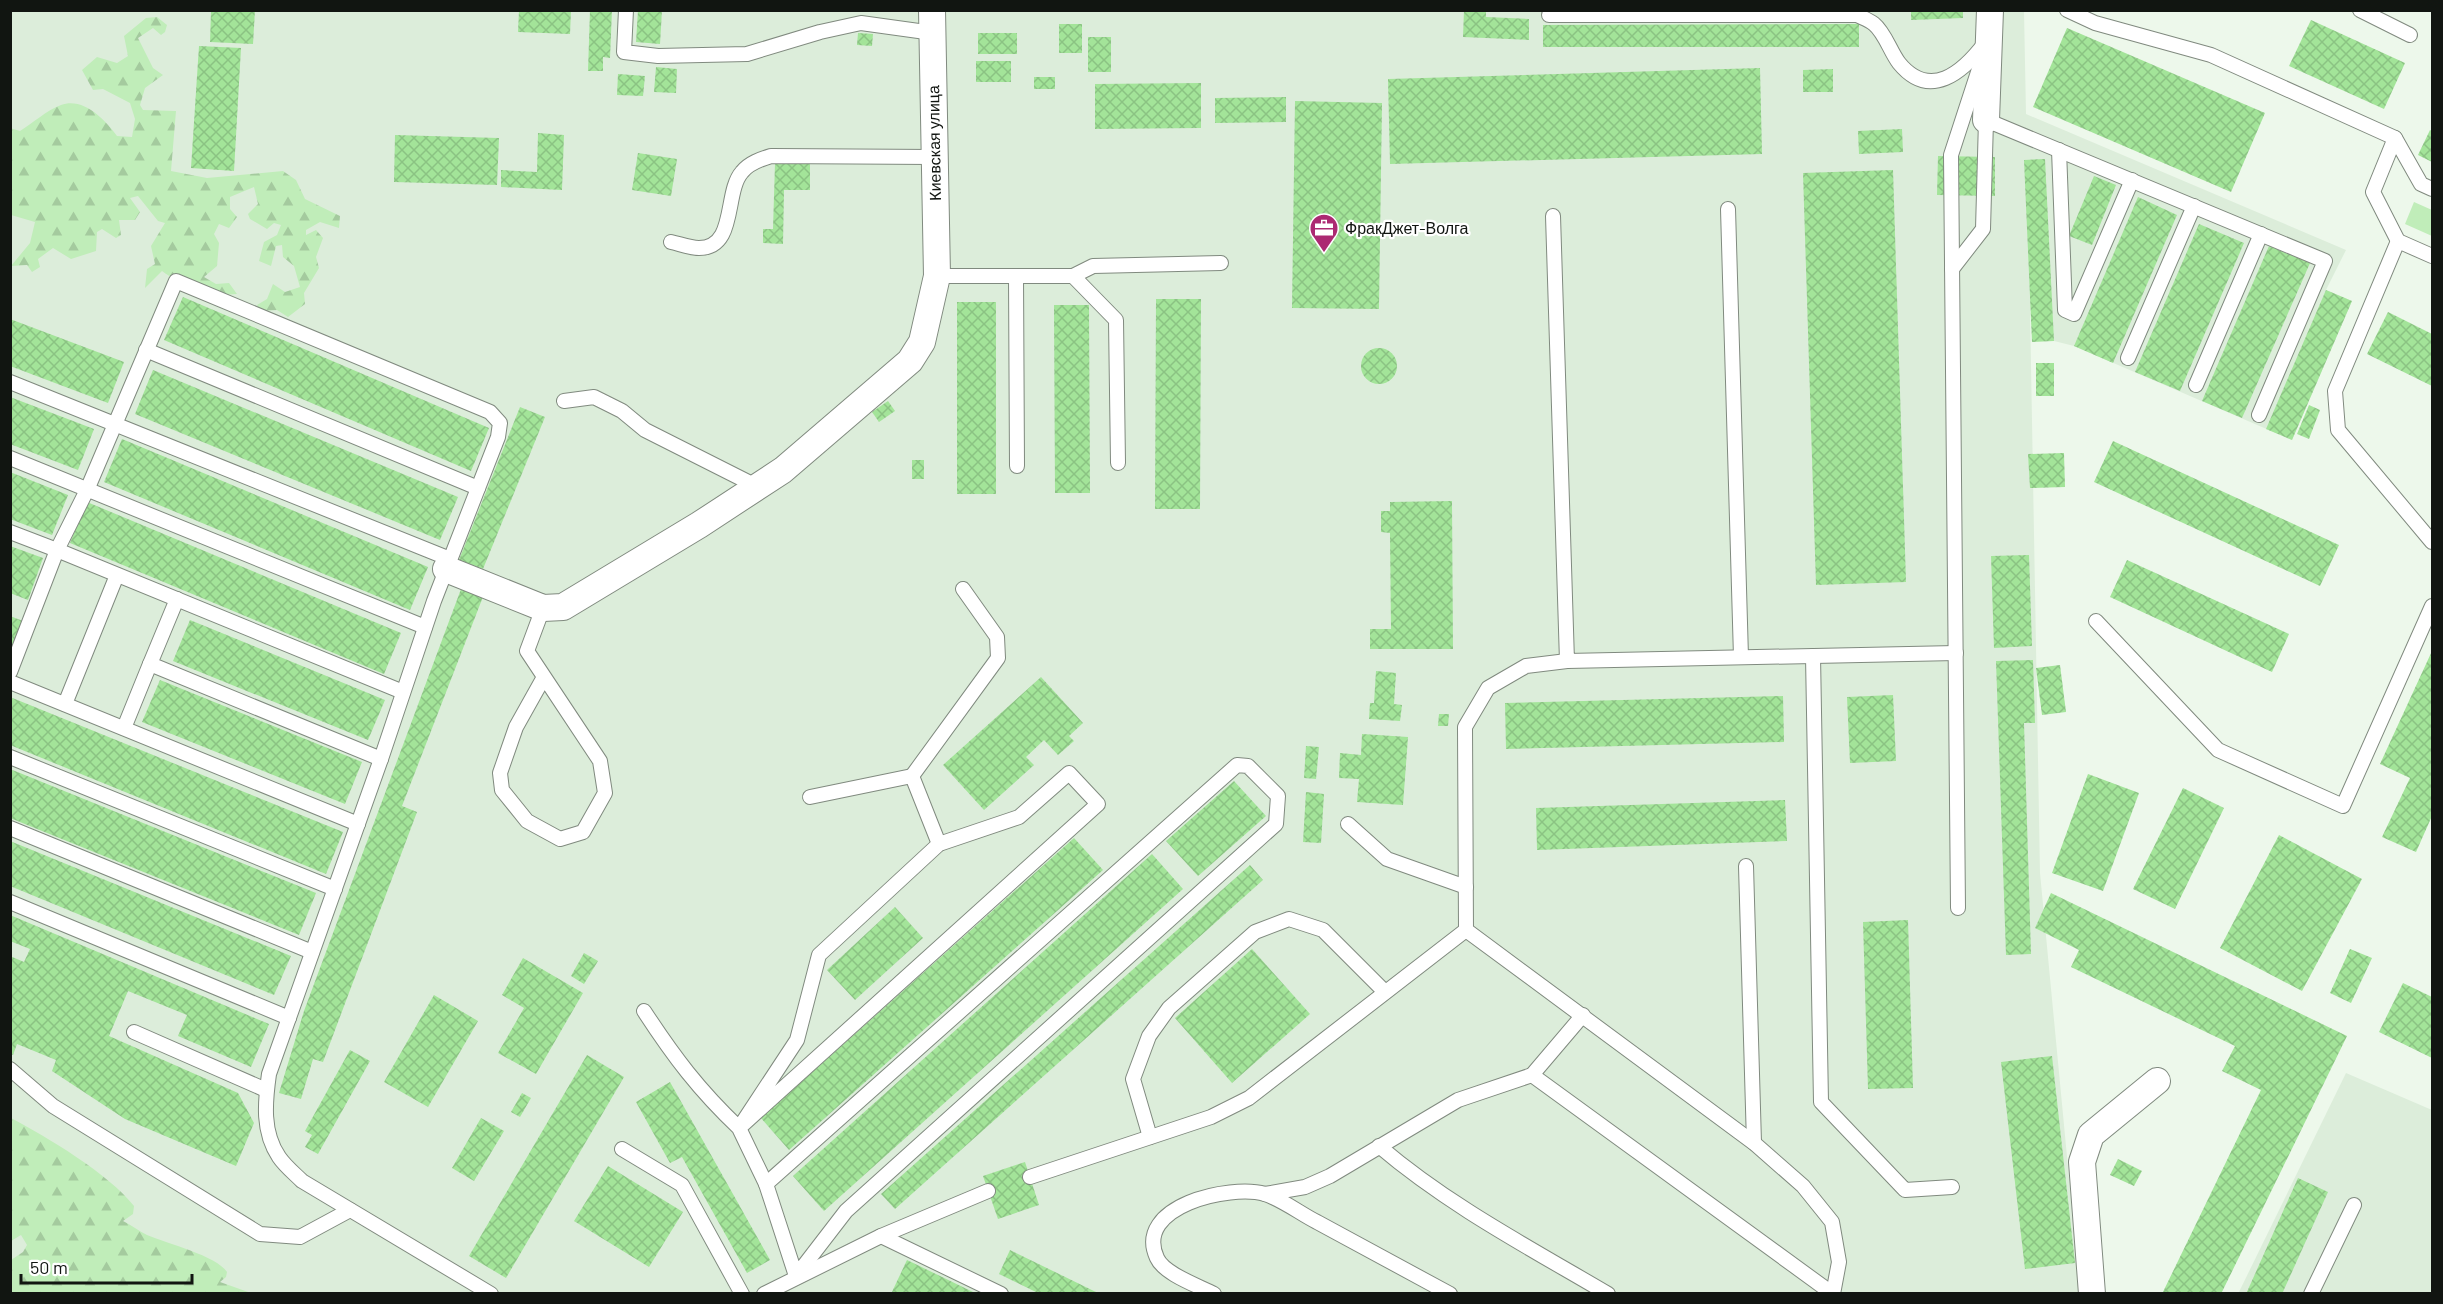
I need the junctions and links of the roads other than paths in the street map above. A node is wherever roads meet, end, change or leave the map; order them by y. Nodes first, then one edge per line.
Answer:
1 (626, 10) edge
2 (1990, 10) edge
3 (2067, 10) edge
4 (2360, 10) edge
5 (1549, 15) dead end
6 (932, 22) edge
7 (2410, 35) dead end
8 (1989, 38) junction
9 (1986, 120) junction
10 (2395, 138) junction
11 (2059, 150) junction
12 (934, 157) junction
13 (2132, 180) junction
14 (2433, 189) edge
15 (2194, 206) junction
16 (1728, 209) dead end
17 (1554, 216) dead end
18 (2261, 234) junction
19 (2398, 241) junction
20 (671, 242) dead end
21 (2433, 256) edge
22 (1221, 263) dead end
23 (1952, 268) junction
24 (937, 276) junction
25 (1016, 276) junction
26 (1073, 276) junction
27 (146, 350) junction
28 (2128, 358) dead end
29 (10, 382) edge
30 (2196, 385) dead end
31 (564, 400) dead end
32 (2259, 415) dead end
33 (115, 424) junction
34 (10, 458) edge
35 (1118, 463) dead end
36 (1017, 466) dead end
37 (758, 487) junction
38 (478, 488) junction
39 (87, 490) junction
40 (10, 532) edge
41 (2433, 542) edge
42 (57, 550) junction
43 (448, 564) junction
44 (117, 575) junction
45 (963, 589) dead end
46 (177, 599) junction
47 (2433, 606) edge
48 (543, 608) junction
49 (2096, 621) dead end
50 (425, 627) junction
51 (1956, 652) junction
52 (1813, 656) junction
53 (1741, 657) junction
54 (1567, 661) junction
55 (150, 664) junction
56 (10, 672) edge
57 (544, 678) junction
58 (10, 682) edge
59 (403, 692) junction
60 (65, 704) junction
61 (124, 728) junction
62 (10, 758) edge
63 (381, 759) junction
64 (912, 776) junction
65 (810, 797) dead end
66 (358, 824) junction
67 (1348, 825) dead end
68 (10, 828) edge
69 (939, 844) junction
70 (1746, 866) dead end
71 (1466, 887) junction
72 (334, 889) junction
73 (10, 902) edge
74 (1958, 908) dead end
75 (1466, 930) junction
76 (312, 952) junction
77 (1385, 992) junction
78 (644, 1011) dead end
79 (1583, 1016) junction
80 (289, 1018) junction
81 (134, 1032) dead end
82 (10, 1069) edge
83 (1532, 1075) junction
84 (2157, 1082) dead end
85 (266, 1090) junction
86 (739, 1128) junction
87 (1150, 1137) junction
88 (1754, 1143) junction
89 (1379, 1146) junction
90 (622, 1149) dead end
91 (1030, 1177) dead end
92 (766, 1185) junction
93 (1952, 1188) dead end
94 (988, 1191) dead end
95 (1265, 1194) junction
96 (2355, 1205) dead end
97 (350, 1210) junction
98 (881, 1236) junction
99 (796, 1276) junction
100 (995, 1292) edge
101 (491, 1293) edge
102 (742, 1293) edge
103 (764, 1293) edge
104 (1214, 1293) edge
105 (1450, 1293) edge
106 (1608, 1293) edge
107 (1833, 1293) edge
108 (2092, 1293) edge
109 (2311, 1293) edge

1 - 6 lane
2 - 8 street
3 - 10 lane
4 - 7 lane
5 - 8 lane
6 - 12 street, Киевская улица
8 - 9 street
8 - 23 lane
9 - 11 lane
9 - 23 lane
10 - 14 lane
10 - 19 lane
11 - 13 lane
11 - 13 lane
12 - 20 lane
12 - 24 street, Киевская улица
13 - 15 lane
15 - 18 lane
15 - 28 lane
16 - 53 lane
17 - 54 lane
18 - 30 lane
18 - 32 lane
19 - 21 lane
19 - 41 lane
22 - 26 lane
23 - 51 lane
24 - 25 lane
24 - 37 street, Киевская улица
25 - 26 lane
25 - 36 lane
26 - 35 lane
27 - 33 lane
27 - 38 lane
27 - 38 lane
29 - 33 lane
31 - 37 lane
33 - 39 lane
33 - 43 lane
34 - 39 lane
37 - 48 street, Киевская улица
38 - 43 lane
39 - 42 lane
39 - 50 lane
40 - 42 lane
42 - 44 lane
42 - 56 lane
43 - 48 street
43 - 50 lane
44 - 46 lane
44 - 60 lane
45 - 64 lane
46 - 55 lane
46 - 59 lane
47 - 49 lane
48 - 57 lane
50 - 59 lane
51 - 52 lane
51 - 74 lane
52 - 53 lane
52 - 93 lane
53 - 54 lane
54 - 71 lane
55 - 61 lane
55 - 63 lane
57 - 57 lane
58 - 60 lane
59 - 63 lane
60 - 61 lane
61 - 66 lane
62 - 72 lane
63 - 66 lane
64 - 65 lane
64 - 69 lane
66 - 72 lane
67 - 71 lane
68 - 76 lane
69 - 86 lane
69 - 86 lane
70 - 88 lane
71 - 75 lane
72 - 76 lane
73 - 80 lane
75 - 77 lane
75 - 79 lane
76 - 80 lane
77 - 87 lane
77 - 87 lane
78 - 86 lane
79 - 83 lane
79 - 88 lane
80 - 85 lane
81 - 85 lane
82 - 97 lane
83 - 89 lane
83 - 107 lane
84 - 108 street
85 - 97 lane
86 - 92 lane
87 - 91 lane
88 - 107 lane
89 - 95 lane
89 - 106 lane
90 - 102 lane
92 - 99 lane
92 - 99 lane
94 - 98 lane
95 - 104 lane
95 - 105 lane
96 - 109 lane
97 - 101 lane
98 - 99 lane
98 - 100 lane
99 - 103 lane

